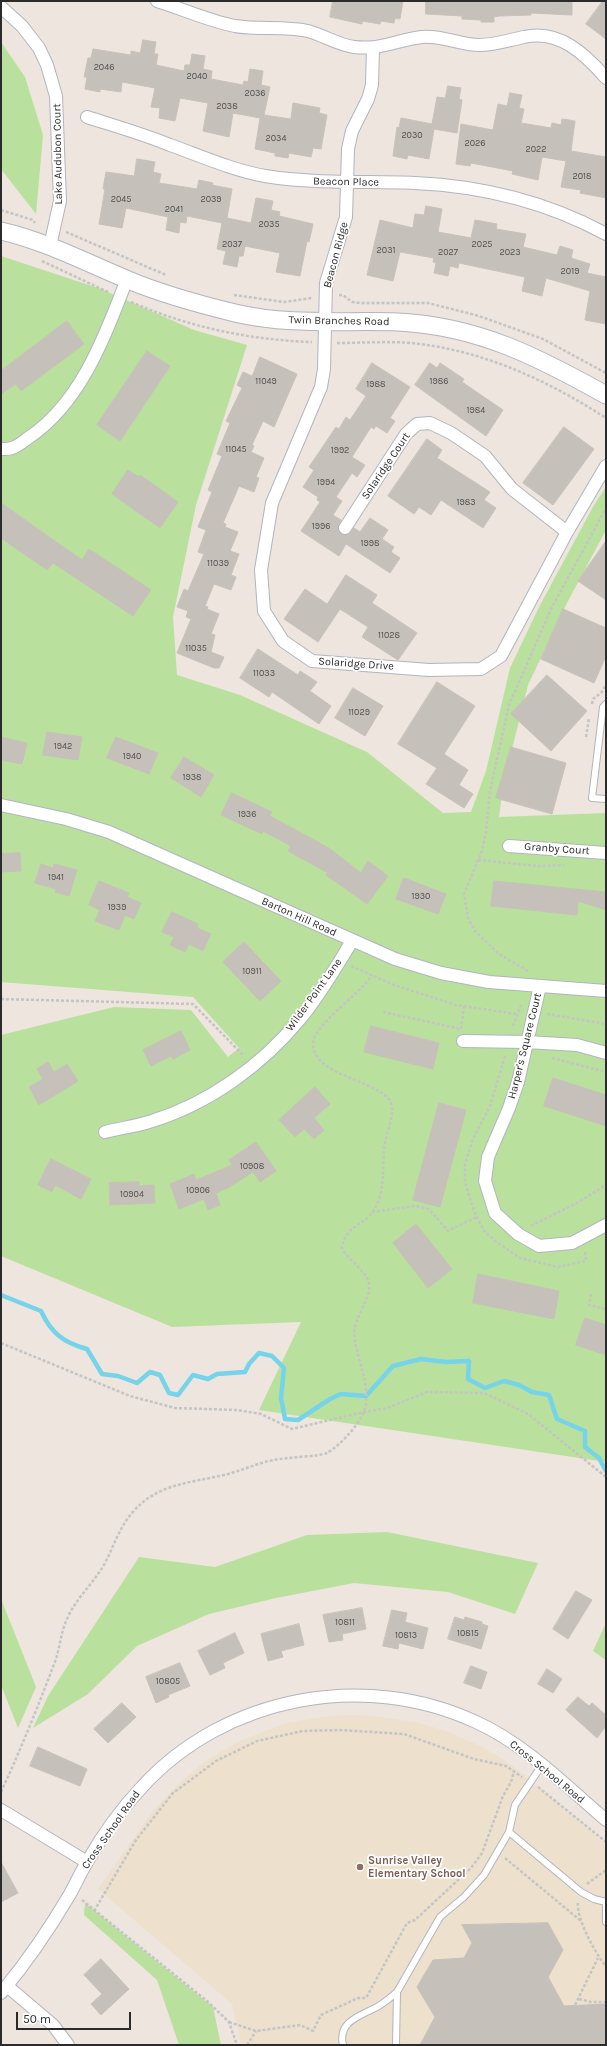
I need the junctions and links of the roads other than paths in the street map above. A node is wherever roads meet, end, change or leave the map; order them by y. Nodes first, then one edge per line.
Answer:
1 (157, 1) edge
2 (1, 7) edge
3 (373, 48) junction
4 (606, 78) edge
5 (87, 117) dead end
6 (348, 182) junction
7 (1, 231) edge
8 (606, 234) edge
9 (50, 246) junction
10 (127, 279) junction
11 (325, 323) junction
12 (606, 396) edge
13 (1, 449) edge
14 (606, 466) edge
15 (345, 528) dead end
16 (567, 532) junction
17 (606, 704) edge
18 (606, 799) edge
19 (1, 805) edge
20 (509, 846) dead end
21 (606, 853) edge
22 (352, 941) junction
23 (535, 986) junction
24 (606, 991) edge
25 (463, 1041) dead end
26 (528, 1042) junction
27 (606, 1053) edge
28 (105, 1132) dead end
29 (606, 1225) edge
30 (542, 1765) junction
31 (1, 1810) edge
32 (606, 1820) edge
33 (509, 1832) junction
34 (87, 1862) junction
35 (606, 1902) edge
36 (606, 1922) edge
37 (4, 1989) edge
38 (397, 1992) junction
39 (68, 2045) edge
40 (343, 2045) edge
41 (396, 2045) edge

1 - 3 street
2 - 9 street, Lake Audubon Court
3 - 4 street
3 - 6 street, Beacon Ridge
5 - 6 street, Beacon Place
6 - 8 street, Beacon Place
6 - 11 street, Beacon Ridge
7 - 9 main road, Twin Branches Road
9 - 10 main road, Twin Branches Road
10 - 11 main road, Twin Branches Road
10 - 13 street
11 - 12 main road, Twin Branches Road
11 - 16 street, Solaridge Drive
14 - 16 street, Solaridge Drive
15 - 16 street, Solaridge Court
17 - 18 lane
19 - 22 street, Barton Hill Road
20 - 21 street, Granby Court
22 - 23 street, Barton Hill Road
22 - 28 street, Wilder Point Lane
23 - 24 street, Barton Hill Road
23 - 26 street, Harper's Square Court
25 - 26 street
26 - 27 street
26 - 29 street, Harper's Square Court
30 - 32 street, Cross School Road
30 - 33 lane
30 - 34 street, Cross School Road
31 - 34 street
33 - 35 lane
33 - 38 lane
34 - 37 street, Cross School Road
35 - 36 lane
37 - 39 street
38 - 40 lane
38 - 41 lane

